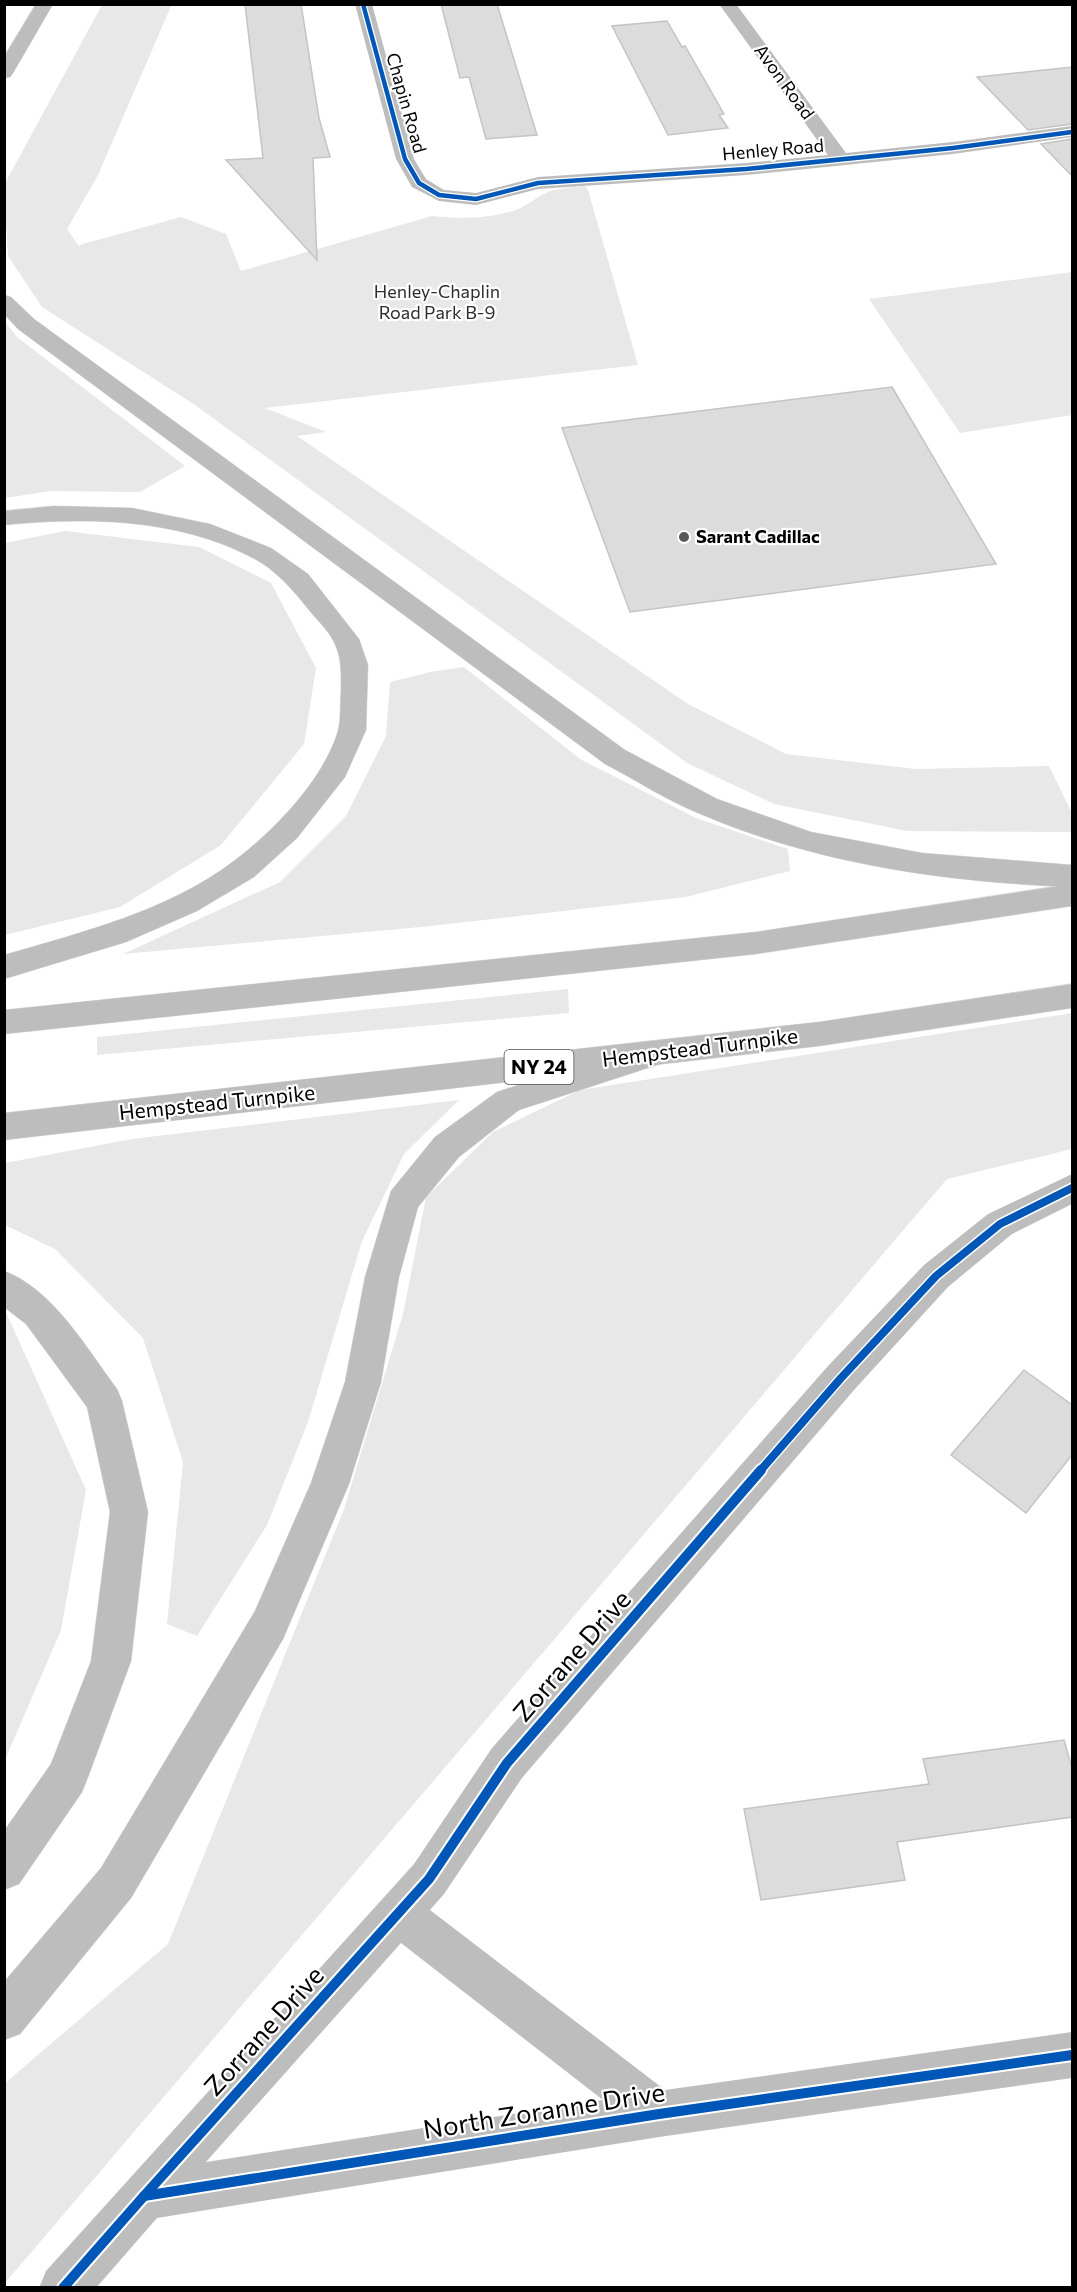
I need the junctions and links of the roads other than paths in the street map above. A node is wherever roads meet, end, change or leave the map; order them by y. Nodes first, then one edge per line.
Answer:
1 (45, 4) edge
2 (363, 4) edge
3 (727, 4) edge
4 (14, 57) junction
5 (4, 73) edge
6 (4, 90) edge
7 (1072, 132) edge
8 (841, 159) junction
9 (476, 199) joint
10 (4, 301) edge
11 (4, 518) edge
12 (1072, 876) edge
13 (1072, 895) edge
14 (4, 967) edge
15 (1072, 996) edge
16 (4, 1022) edge
17 (649, 1055) junction
18 (4, 1127) edge
19 (1072, 1188) edge
20 (4, 1286) edge
21 (4, 1869) edge
22 (398, 1913) junction
23 (4, 2018) edge
24 (1072, 2055) edge
25 (659, 2114) junction
26 (144, 2196) junction
27 (63, 2288) edge

1 - 4 main road
2 - 9 main road, Chapin Road
3 - 8 main road, Avon Road
4 - 5 main road
4 - 6 main road
7 - 8 main road, Henley Road
8 - 9 main road, Henley Road
10 - 12 main road
11 - 14 main road
13 - 16 main road
15 - 17 main road, Hempstead Turnpike / NY 24
17 - 18 main road, Hempstead Turnpike / NY 24
17 - 23 main road
19 - 22 main road, Zorrane Drive
20 - 21 main road
22 - 25 main road, North Zoranne Drive
22 - 26 main road, Zorrane Drive
24 - 25 main road, North Zoranne Drive
25 - 26 main road, North Zoranne Drive
26 - 27 main road

